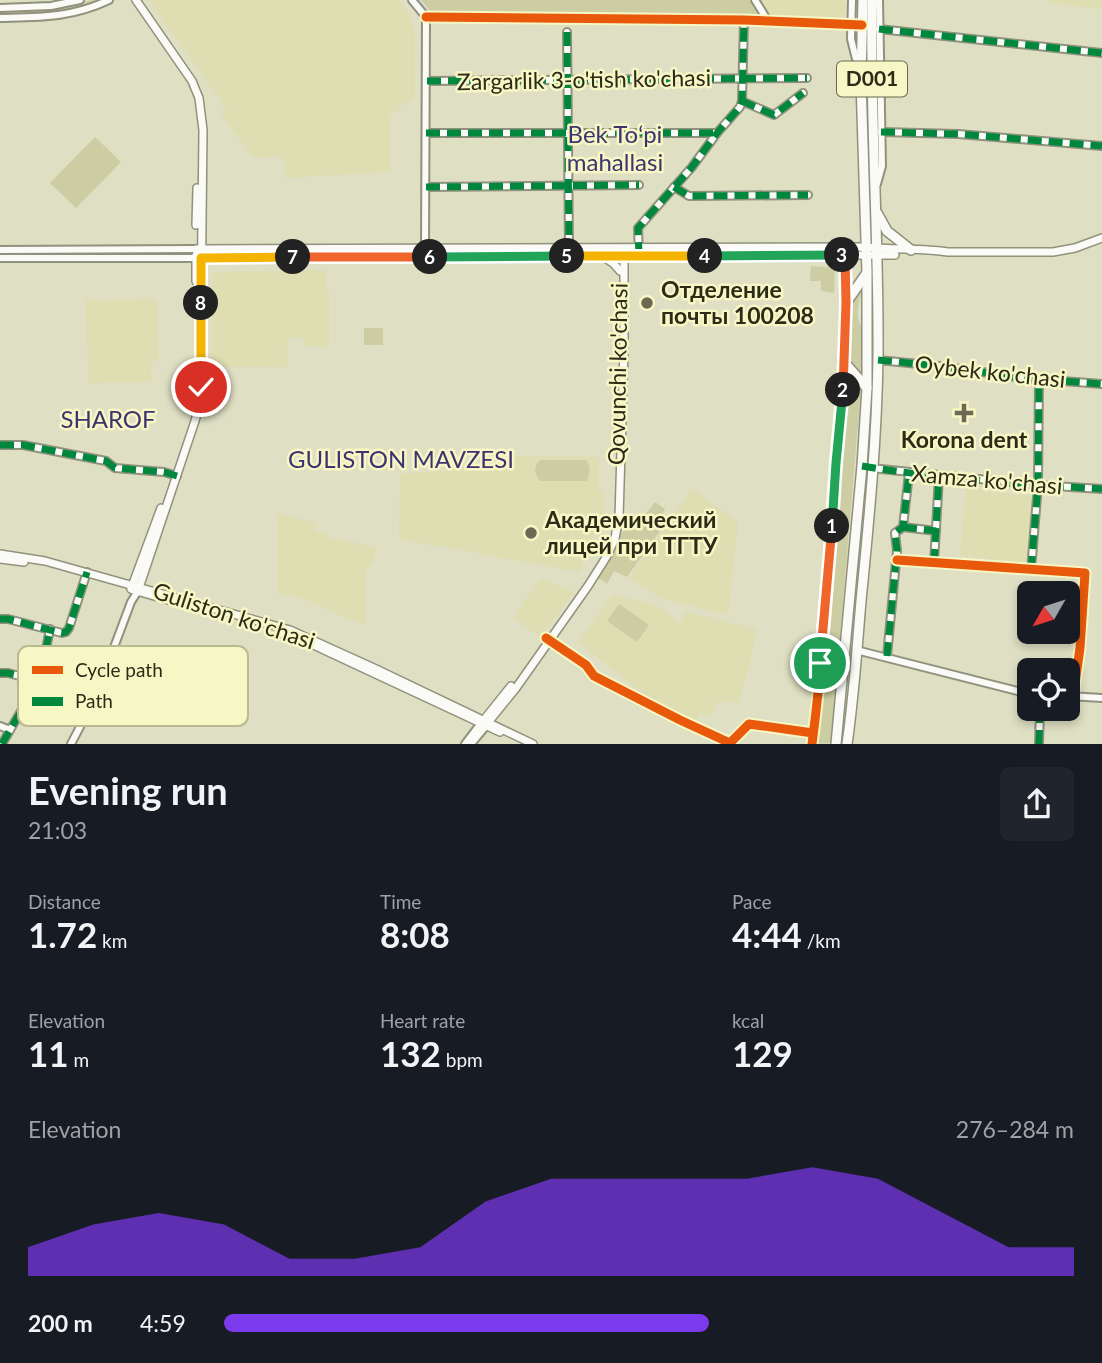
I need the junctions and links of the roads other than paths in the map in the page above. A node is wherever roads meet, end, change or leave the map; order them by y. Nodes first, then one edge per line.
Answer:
1 (80, 0) edge
2 (108, 0) edge
3 (130, 0) edge
4 (136, 0) edge
5 (412, 0) edge
6 (755, 0) edge
7 (852, 0) edge
8 (863, 0) edge
9 (872, 0) edge
10 (879, 0) edge
11 (0, 8) edge
12 (426, 17) junction
13 (0, 19) edge
14 (744, 20) junction
15 (768, 21) junction
16 (851, 24) junction
17 (871, 26) junction
18 (567, 32) dead end
19 (1102, 53) edge
20 (807, 78) dead end
21 (742, 79) junction
22 (567, 80) junction
23 (427, 81) junction
24 (861, 81) junction
25 (803, 93) dead end
26 (742, 101) junction
27 (567, 132) junction
28 (881, 132) junction
29 (426, 133) junction
30 (717, 133) junction
31 (1102, 146) edge
32 (873, 157) junction
33 (863, 158) junction
34 (639, 185) dead end
35 (568, 186) junction
36 (426, 187) junction
37 (674, 187) junction
38 (874, 193) junction
39 (808, 195) dead end
40 (875, 209) junction
41 (1102, 238) edge
42 (138, 249) junction
43 (198, 249) junction
44 (0, 250) edge
45 (47, 250) junction
46 (911, 250) junction
47 (866, 251) junction
48 (569, 252) junction
49 (639, 252) junction
50 (877, 252) junction
51 (948, 252) junction
52 (382, 253) junction
53 (426, 253) junction
54 (622, 253) junction
55 (845, 255) junction
56 (601, 256) junction
57 (0, 258) edge
58 (47, 258) junction
59 (138, 258) junction
60 (198, 258) junction
61 (620, 271) junction
62 (867, 272) junction
63 (846, 303) junction
64 (878, 360) junction
65 (844, 362) junction
66 (1039, 379) junction
67 (1102, 384) edge
68 (867, 388) junction
69 (0, 445) edge
70 (862, 466) junction
71 (873, 468) junction
72 (909, 473) junction
73 (175, 476) junction
74 (940, 476) junction
75 (1038, 485) junction
76 (1102, 489) edge
77 (902, 527) junction
78 (936, 531) junction
79 (0, 557) edge
80 (897, 560) junction
81 (934, 563) junction
82 (1031, 570) junction
83 (86, 574) junction
84 (135, 588) junction
85 (0, 619) edge
86 (50, 629) junction
87 (548, 639) junction
88 (47, 646) edge
89 (114, 646) edge
90 (856, 650) junction
91 (887, 656) junction
92 (1078, 658) edge
93 (0, 673) edge
94 (18, 677) edge
95 (1017, 691) edge
96 (1080, 697) edge
97 (1102, 698) edge
98 (18, 716) edge
99 (1040, 721) edge
100 (485, 722) junction
101 (0, 726) edge
102 (80, 726) edge
103 (10, 730) junction
104 (813, 733) junction
105 (2, 744) edge
106 (71, 744) edge
107 (465, 744) edge
108 (471, 744) edge
109 (522, 744) edge
110 (533, 744) edge
111 (811, 744) edge
112 (836, 744) edge
113 (847, 744) edge
114 (1039, 744) edge

1 - 11 street
2 - 13 street
3 - 43 main road
4 - 43 main road
5 - 12 street
6 - 15 street
7 - 16 street
8 - 17 highway, D001
9 - 17 highway, D001
10 - 17 street
12 - 14 street
12 - 23 street
14 - 15 street
14 - 21 street
15 - 16 street
16 - 17 street
16 - 24 street
17 - 19 street
17 - 24 highway, D001
17 - 28 street
17 - 32 highway, D001
18 - 22 street
20 - 21 street, Zargarlik 3-o'tish ko'chasi
21 - 22 street, Zargarlik 3-o'tish ko'chasi
21 - 26 street
22 - 23 street, Zargarlik 3-o'tish ko'chasi
22 - 27 street
23 - 29 street
24 - 33 highway, D001
25 - 26 street
26 - 30 street
27 - 29 street
27 - 30 street
27 - 35 street
28 - 31 street
28 - 38 street
29 - 36 street
30 - 37 street
32 - 33 highway
32 - 38 highway, D001
33 - 47 highway, D001
34 - 35 street
35 - 36 street
35 - 48 street
36 - 53 street
37 - 39 street
37 - 49 street
38 - 40 highway, D001
40 - 46 highway
40 - 50 highway, D001
41 - 51 main road
42 - 43 street
42 - 45 street
42 - 59 street
43 - 52 main road
43 - 60 main road
44 - 45 street
45 - 58 street
46 - 50 main road
46 - 51 main road
47 - 49 main road
47 - 50 main road
47 - 55 main road
47 - 62 highway, D001
48 - 53 main road
48 - 54 main road
48 - 56 main road
49 - 54 main road
49 - 55 main road
50 - 51 main road
50 - 64 highway, D001
52 - 53 main road
52 - 60 main road
54 - 56 main road
54 - 61 main road, Qovunchi ko'chasi
54 - 87 main road, Qovunchi ko'chasi
55 - 63 street
56 - 61 main road
57 - 58 street
58 - 59 street
59 - 60 street
60 - 73 main road
61 - 87 main road, Qovunchi ko'chasi
62 - 63 highway
62 - 68 highway, D001
63 - 65 street
64 - 66 street, Oybek ko'chasi
64 - 71 highway, D001
65 - 68 highway
65 - 104 street
66 - 67 street, Oybek ko'chasi
66 - 75 street
68 - 70 highway, D001
69 - 73 street
70 - 71 street, Xamza ko'chasi
70 - 112 highway, D001
71 - 72 street, Xamza ko'chasi
71 - 90 highway, D001
72 - 74 street, Xamza ko'chasi
72 - 77 street
73 - 84 main road
74 - 75 street, Xamza ko'chasi
74 - 78 street
75 - 76 street, Xamza ko'chasi
75 - 82 street
77 - 78 street
77 - 80 street
78 - 81 street
79 - 83 main road, Guliston ko'chasi
80 - 81 street
80 - 91 street
81 - 82 street
82 - 92 street
83 - 84 main road, Guliston ko'chasi
83 - 86 street
84 - 89 street
84 - 100 main road, Guliston ko'chasi
85 - 86 street
86 - 88 street
87 - 100 main road, Qovunchi ko'chasi
87 - 104 street
90 - 91 street
90 - 113 highway, D001
91 - 95 street
93 - 94 street
96 - 97 street
98 - 103 street
99 - 114 street
100 - 107 street, Qovunchi ko'chasi
100 - 108 street, Qovunchi ko'chasi
100 - 109 main road, Guliston ko'chasi
100 - 110 main road, Guliston ko'chasi
101 - 103 street
102 - 106 street
103 - 105 street
104 - 111 street

